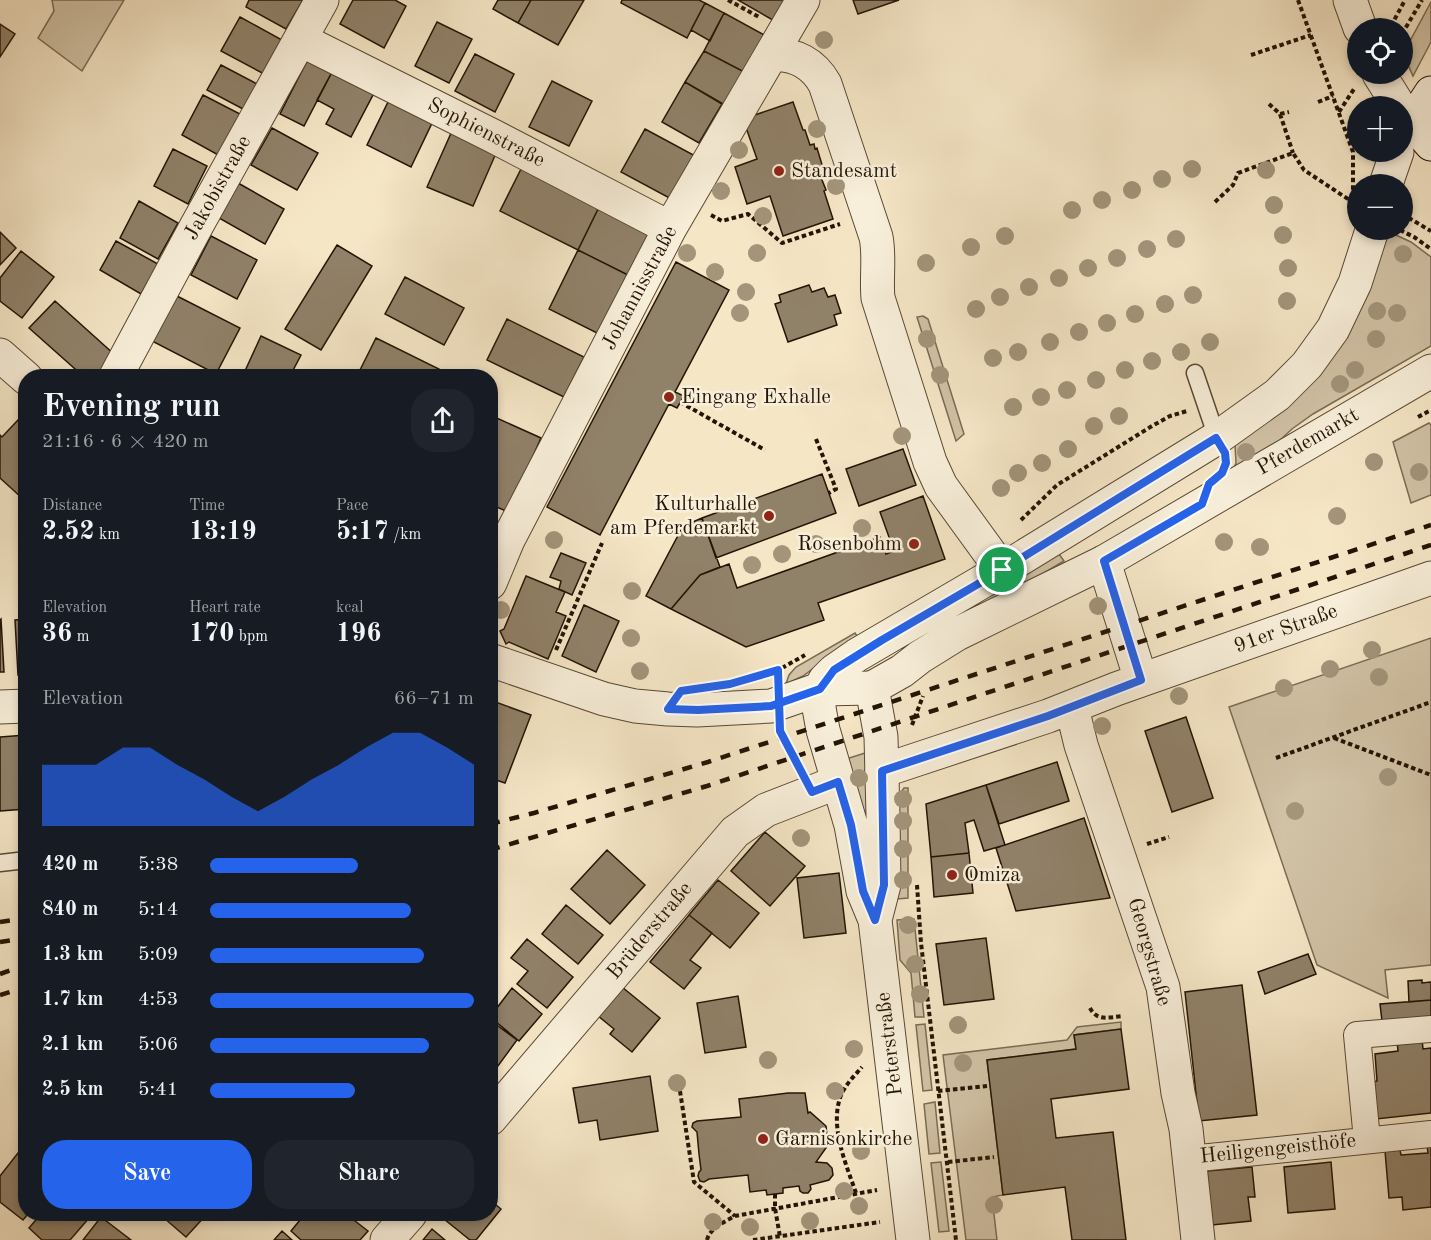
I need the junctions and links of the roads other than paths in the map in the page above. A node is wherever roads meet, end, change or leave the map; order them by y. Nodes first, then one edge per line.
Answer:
1 (321, 0) edge
2 (803, 0) edge
3 (1350, 0) edge
4 (1367, 18) edge
5 (301, 40) junction
6 (771, 55) junction
7 (1370, 84) edge
8 (1431, 93) edge
9 (1382, 96) edge
10 (1413, 120) edge
11 (678, 215) junction
12 (1369, 240) edge
13 (0, 355) edge
14 (120, 369) edge
15 (18, 371) edge
16 (1431, 371) edge
17 (1195, 373) dead end
18 (1216, 438) junction
19 (1202, 504) junction
20 (1104, 561) junction
21 (498, 564) edge
22 (1002, 570) junction
23 (1431, 578) edge
24 (498, 663) edge
25 (1141, 680) junction
26 (872, 688) junction
27 (820, 689) junction
28 (18, 706) edge
29 (0, 707) edge
30 (1060, 712) junction
31 (896, 767) junction
32 (825, 787) junction
33 (18, 861) edge
34 (0, 862) edge
35 (875, 920) junction
36 (1431, 1029) edge
37 (498, 1110) edge
38 (1431, 1134) edge
39 (1367, 1140) junction
40 (1190, 1159) junction
41 (404, 1221) edge
42 (897, 1235) edge
43 (387, 1240) edge
44 (1198, 1240) edge

1 - 5 street, Jakobistraße
2 - 6 street, Johannisstraße
3 - 4 street
5 - 11 street, Sophienstraße
5 - 14 street, Jakobistraße
6 - 11 street, Johannisstraße
6 - 22 street
7 - 9 street
8 - 10 street
11 - 21 street, Johannisstraße
12 - 18 street
13 - 15 street
16 - 19 street, Pferdemarkt
17 - 18 lane
18 - 19 street
18 - 22 street
19 - 20 street, Pferdemarkt
20 - 25 street
20 - 26 street, Pferdemarkt
22 - 27 street
23 - 25 street, 91er Straße
24 - 27 street
25 - 30 street, 91er Straße
26 - 27 street
26 - 31 street, Peterstraße
27 - 32 street, Peterstraße
28 - 29 street
30 - 31 street, 91er Straße
30 - 40 street, Georgstraße
31 - 35 street, Peterstraße
32 - 35 street, Peterstraße
32 - 37 street, Brüderstraße
33 - 34 lane
35 - 42 street, Peterstraße
36 - 39 street, Heiligengeisthöfe
38 - 39 street, Heiligengeisthöfe
39 - 40 street, Heiligengeisthöfe
40 - 44 street, Georgstraße
41 - 43 street

